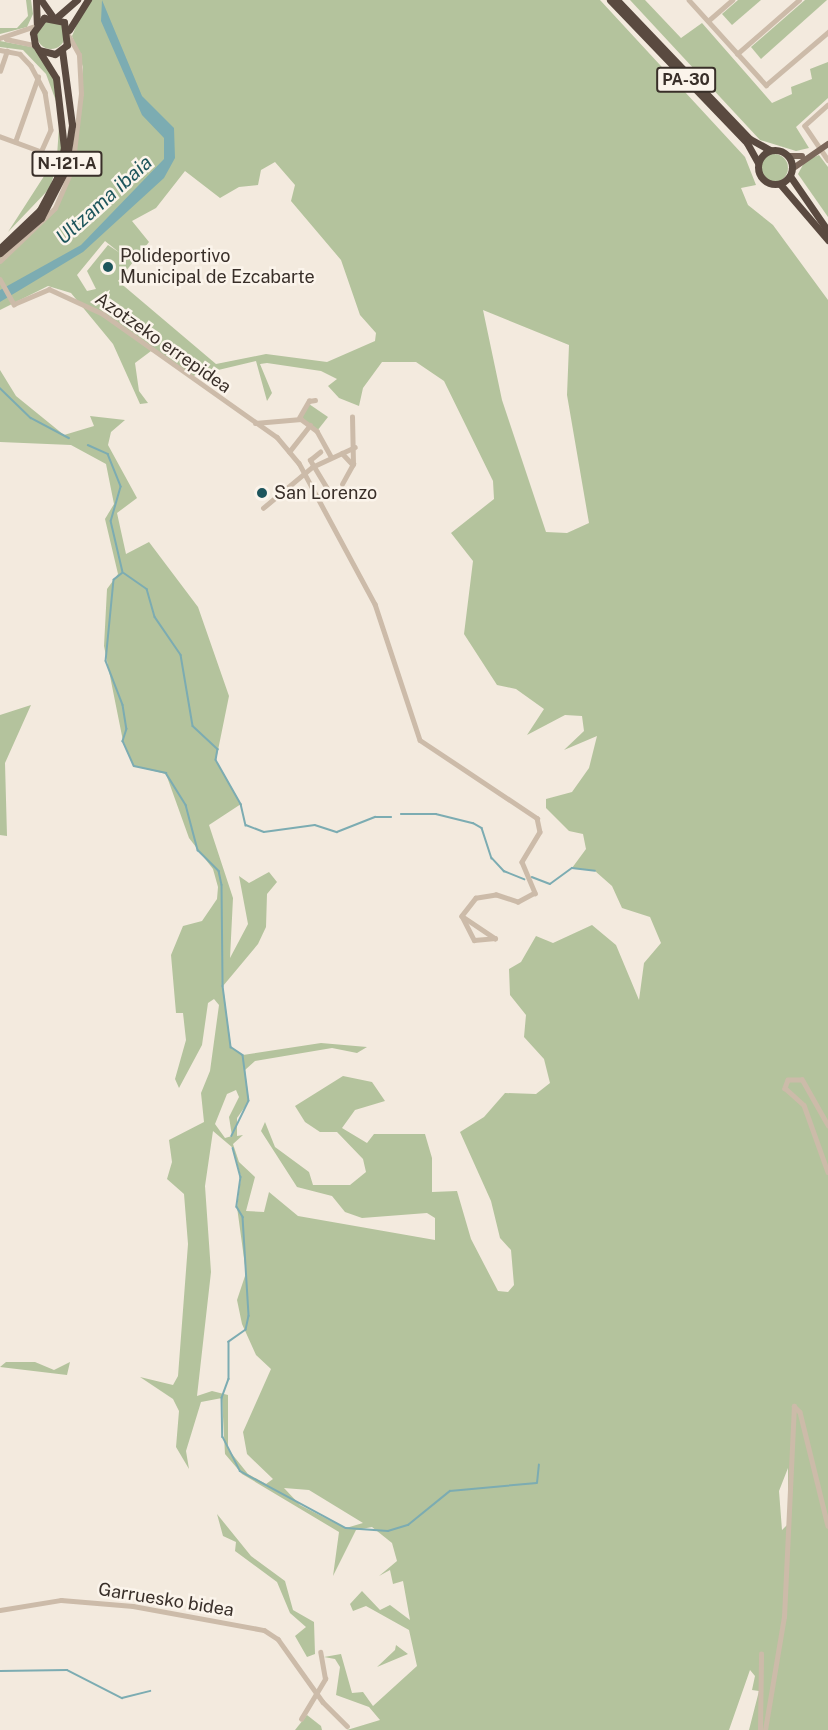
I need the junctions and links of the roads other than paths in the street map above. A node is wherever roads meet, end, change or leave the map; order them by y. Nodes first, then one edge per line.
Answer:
1 (36, 0) edge
2 (41, 0) edge
3 (77, 0) edge
4 (88, 0) edge
5 (610, 0) edge
6 (617, 0) edge
7 (689, 0) edge
8 (732, 0) edge
9 (799, 0) edge
10 (54, 17) junction
11 (708, 21) junction
12 (36, 24) junction
13 (828, 32) edge
14 (69, 34) junction
15 (0, 39) edge
16 (37, 48) junction
17 (64, 48) junction
18 (78, 49) junction
19 (0, 50) edge
20 (7, 51) junction
21 (737, 54) junction
22 (0, 71) edge
23 (38, 77) junction
24 (828, 105) edge
25 (0, 137) edge
26 (15, 142) junction
27 (828, 144) edge
28 (819, 148) junction
29 (770, 150) junction
30 (788, 156) junction
31 (806, 156) junction
32 (828, 160) edge
33 (758, 163) junction
34 (791, 172) junction
35 (780, 184) junction
36 (828, 231) edge
37 (828, 240) edge
38 (0, 245) edge
39 (0, 254) edge
40 (0, 261) edge
41 (0, 280) edge
42 (315, 400) dead end
43 (352, 417) dead end
44 (299, 418) junction
45 (255, 423) junction
46 (310, 425) junction
47 (355, 447) junction
48 (290, 452) junction
49 (320, 452) dead end
50 (342, 453) junction
51 (331, 456) junction
52 (353, 465) junction
53 (312, 466) junction
54 (306, 472) junction
55 (342, 484) dead end
56 (317, 498) junction
57 (263, 507) dead end
58 (462, 916) junction
59 (828, 1126) edge
60 (828, 1172) edge
61 (828, 1526) edge
62 (0, 1610) edge
63 (320, 1652) dead end
64 (761, 1654) dead end
65 (318, 1690) junction
66 (301, 1719) dead end
67 (347, 1726) dead end
68 (760, 1730) edge
69 (765, 1730) edge

1 - 12 highway
2 - 10 highway
3 - 10 highway
4 - 14 highway
5 - 33 highway, PA-30
6 - 29 highway, PA-30
7 - 11 street
8 - 11 street
9 - 21 street
10 - 12 highway
10 - 14 highway
11 - 21 street
12 - 15 street
12 - 16 highway
13 - 21 street
14 - 17 highway
14 - 18 street
15 - 16 street
16 - 17 highway
16 - 38 highway, N-121-A
17 - 18 street
17 - 39 highway, N-121-A
18 - 40 street
19 - 20 street
20 - 22 street
20 - 23 street
23 - 26 street
23 - 26 street
24 - 28 street
25 - 26 street
27 - 28 main road
28 - 31 main road
28 - 32 street
29 - 30 highway, PA-30
29 - 33 highway
30 - 31 main road
30 - 34 highway
31 - 34 main road
33 - 35 highway, PA-30
34 - 35 highway
34 - 36 highway
35 - 37 highway, PA-30
41 - 45 street, Azotzeko errepidea
42 - 44 street
43 - 47 street
44 - 45 street
44 - 46 street
45 - 48 street, Azotzeko errepidea
46 - 48 street
46 - 51 street
47 - 50 street
47 - 52 street
48 - 54 street, Azotzeko errepidea
49 - 53 street
50 - 51 street
50 - 52 street
51 - 53 street
52 - 55 street
53 - 54 street
53 - 56 street
54 - 56 street, Azotzeko errepidea
54 - 57 street
56 - 58 street, Azotzeko errepidea
58 - 58 street
59 - 60 street
61 - 69 street
62 - 65 street, Garruesko bidea
63 - 65 street
64 - 68 street
65 - 66 street
65 - 67 street, Garruesko bidea

